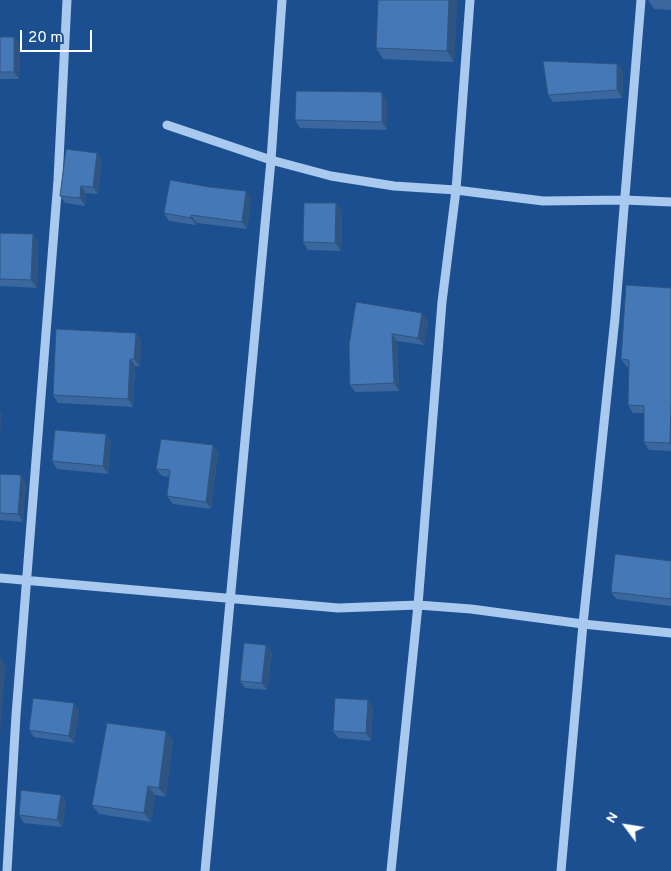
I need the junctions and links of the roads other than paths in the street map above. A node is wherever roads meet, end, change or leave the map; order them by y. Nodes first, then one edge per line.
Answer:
1 (67, 0) edge
2 (282, 0) edge
3 (470, 0) edge
4 (641, 0) edge
5 (167, 125) dead end
6 (271, 160) junction
7 (456, 190) junction
8 (624, 200) junction
9 (671, 202) edge
10 (0, 578) edge
11 (27, 580) junction
12 (232, 598) junction
13 (418, 605) junction
14 (583, 624) junction
15 (671, 633) edge
16 (6, 871) edge
17 (205, 871) edge
18 (391, 871) edge
19 (561, 871) edge

1 - 11 street
2 - 6 street
3 - 7 street
4 - 8 street
5 - 6 street
6 - 7 street
6 - 12 street
7 - 8 street
7 - 13 street
8 - 9 street
8 - 14 street
10 - 11 street
11 - 12 street
11 - 16 street
12 - 13 street
12 - 17 street
13 - 14 street
13 - 18 street
14 - 15 street
14 - 19 street

